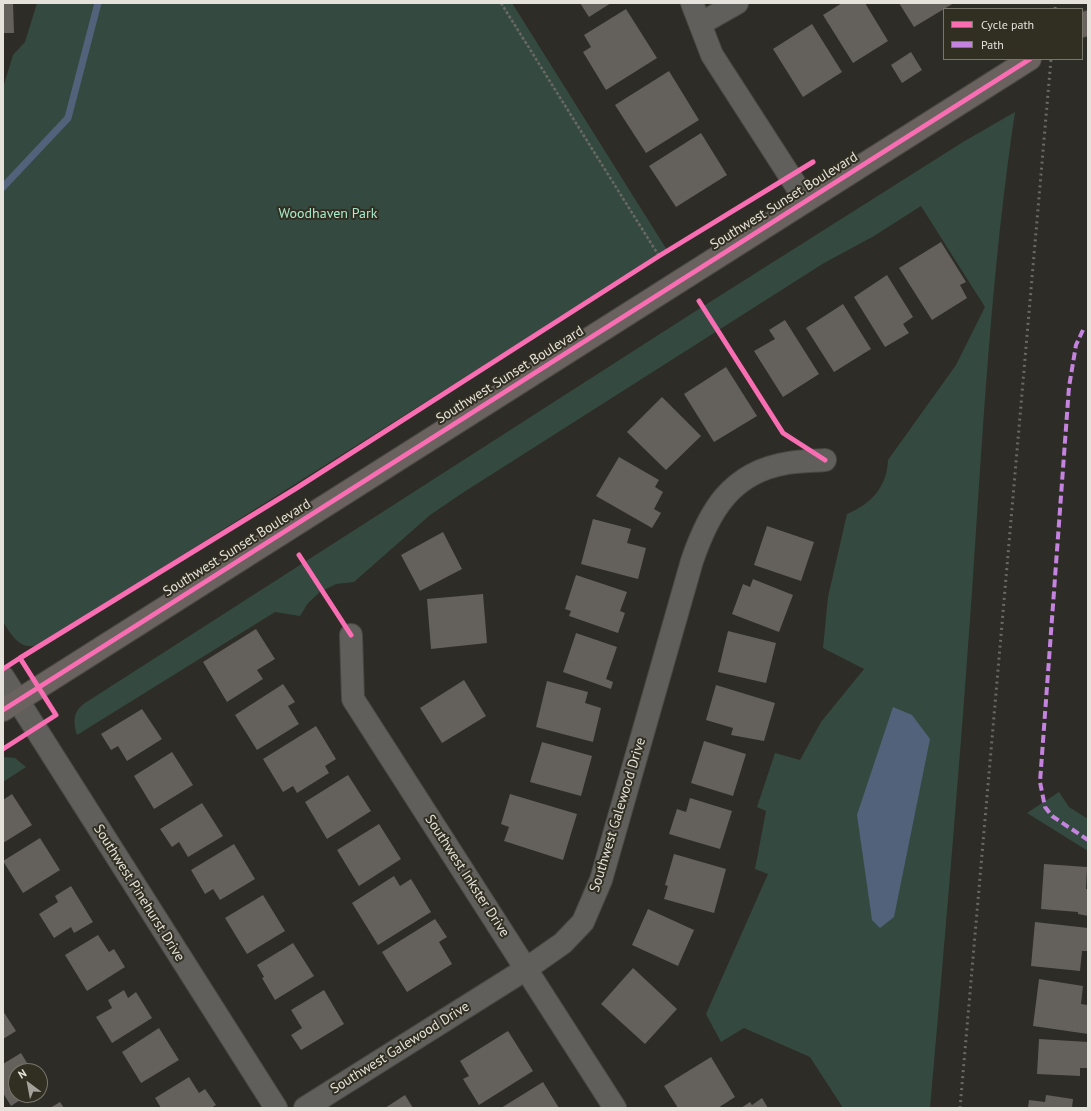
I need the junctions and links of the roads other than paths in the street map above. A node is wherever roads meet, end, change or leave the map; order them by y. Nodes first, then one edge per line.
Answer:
1 (692, 3) edge
2 (737, 3) edge
3 (700, 24) junction
4 (1028, 60) edge
5 (806, 201) junction
6 (825, 460) dead end
7 (350, 635) dead end
8 (3, 677) edge
9 (11, 706) edge
10 (526, 969) junction
11 (276, 1108) edge
12 (306, 1108) edge
13 (615, 1108) edge

1 - 3 street
2 - 3 street
3 - 5 street
4 - 5 main road, Southwest Sunset Boulevard
5 - 9 main road, Southwest Sunset Boulevard
6 - 10 street, Southwest Galewood Drive
7 - 10 street, Southwest Inkster Drive
8 - 9 street, Southwest Pinehurst Drive
9 - 11 street, Southwest Pinehurst Drive
10 - 12 street, Southwest Galewood Drive
10 - 13 street, Southwest Inkster Drive

